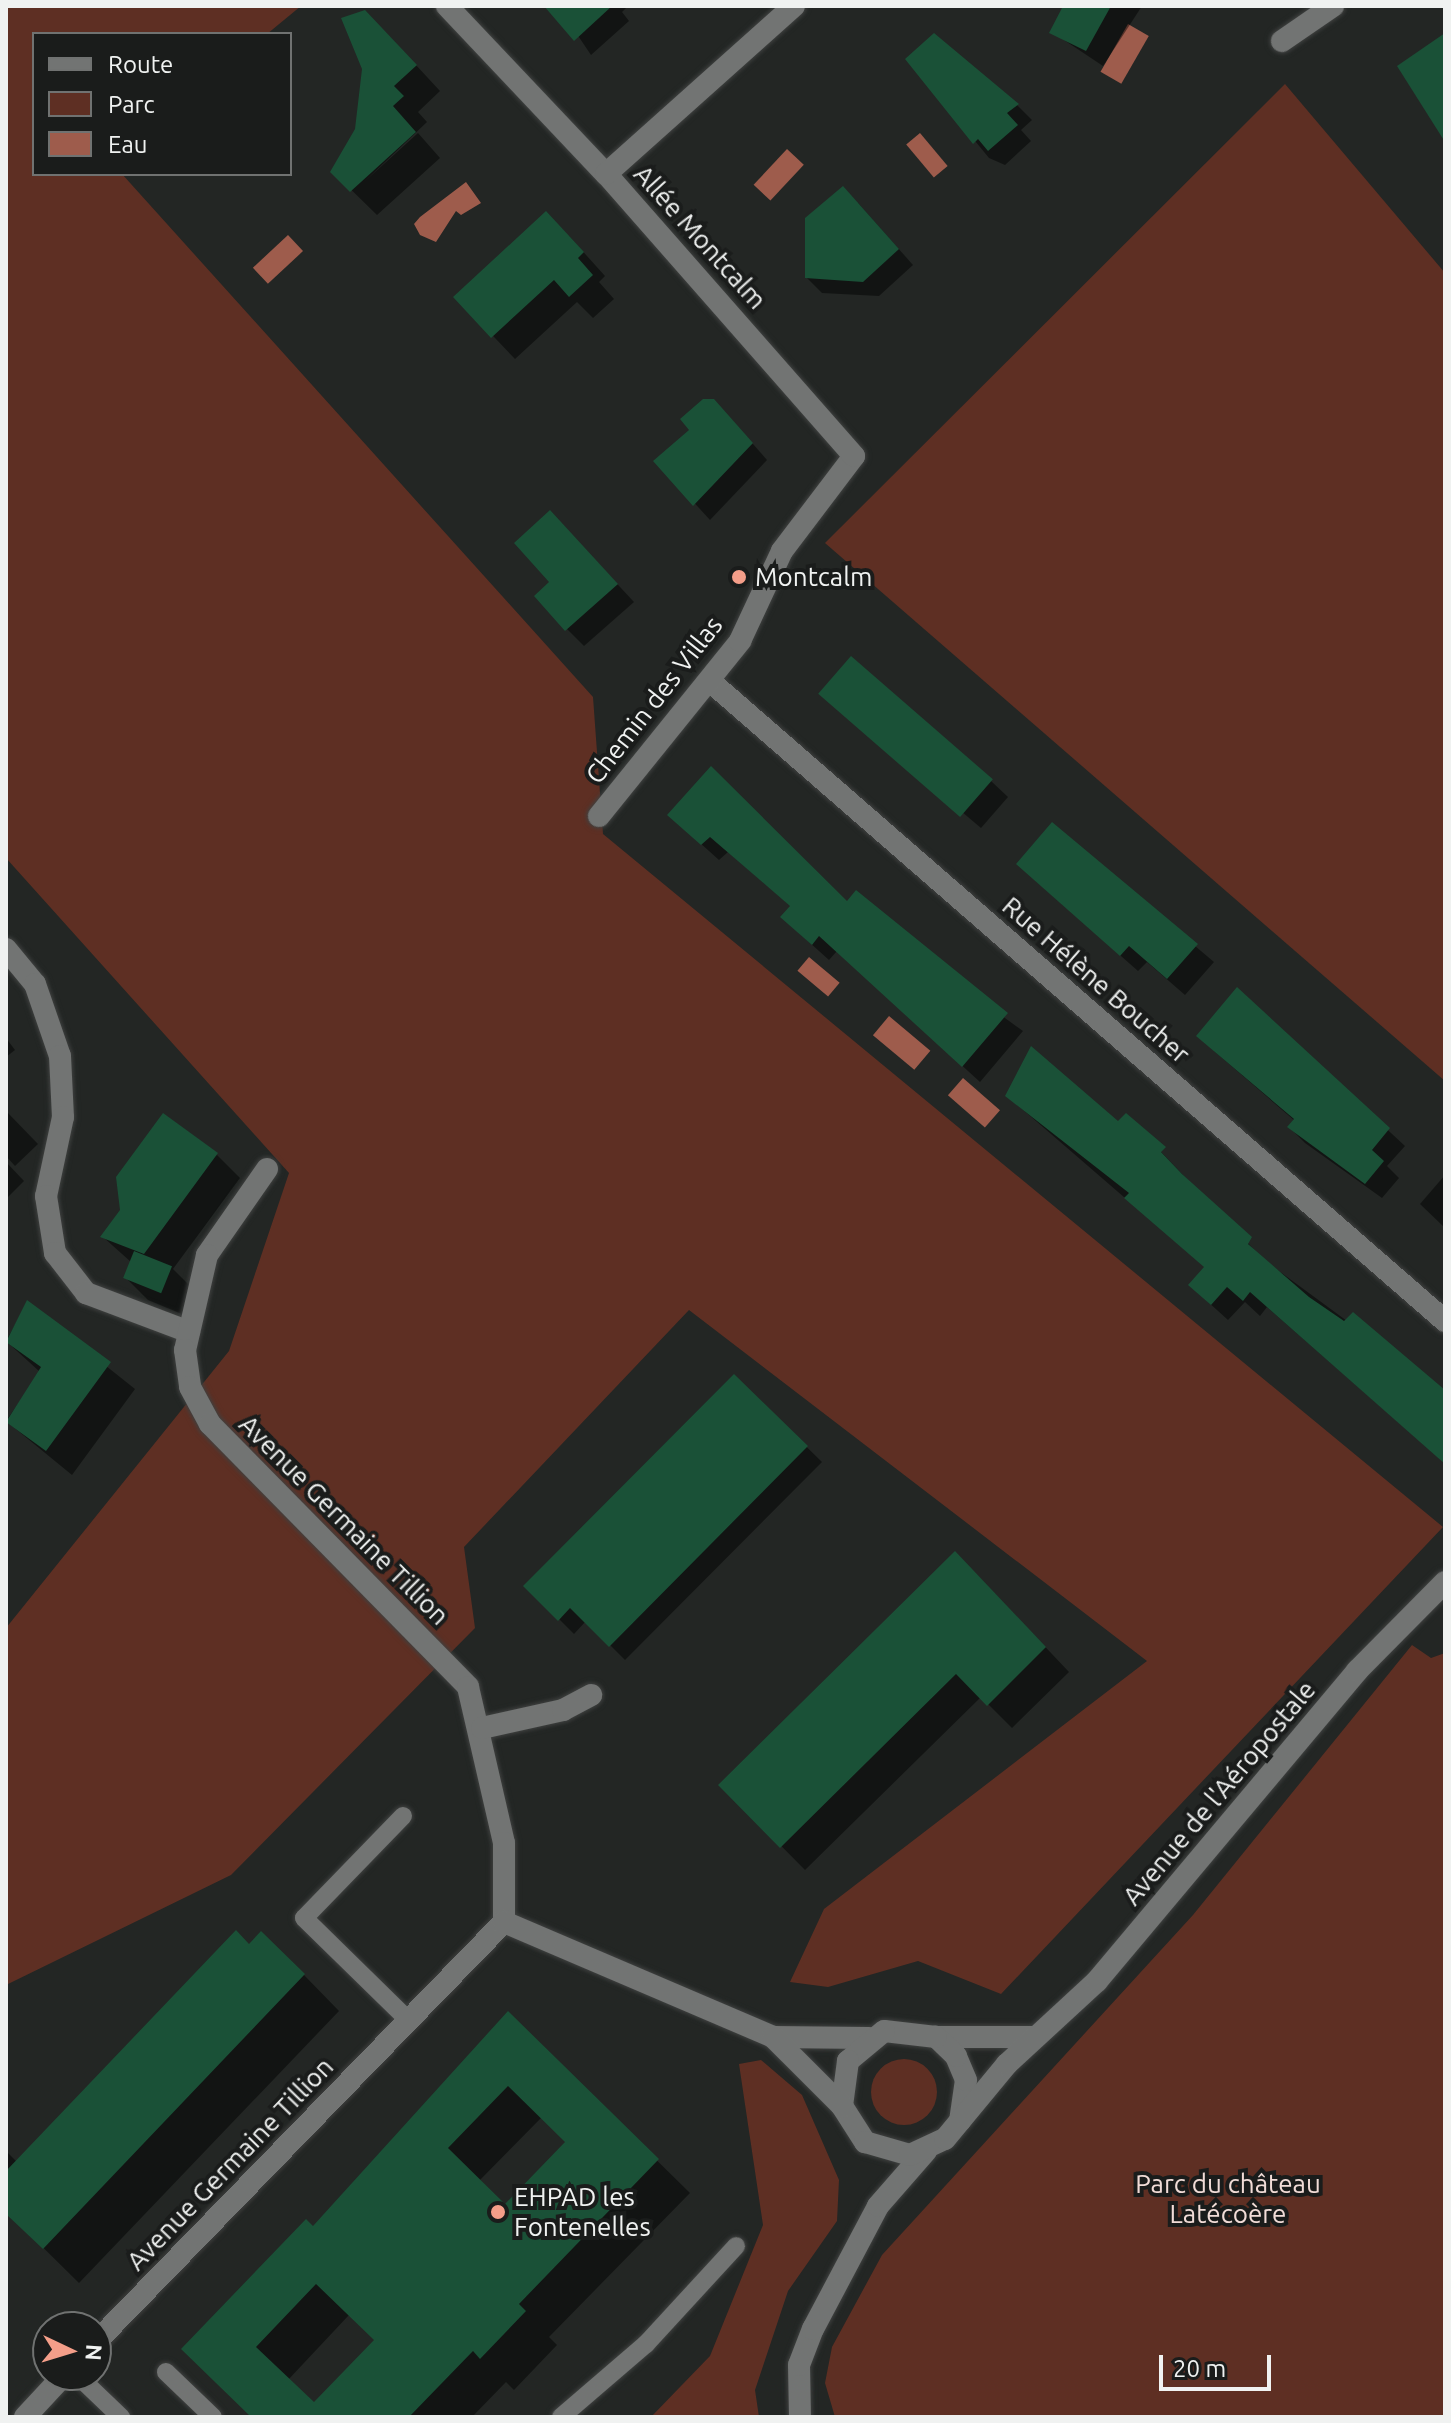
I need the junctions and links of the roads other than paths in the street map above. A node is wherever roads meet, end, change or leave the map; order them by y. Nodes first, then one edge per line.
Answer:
1 (447, 6) edge
2 (794, 6) edge
3 (1333, 6) edge
4 (1282, 41) dead end
5 (606, 174) junction
6 (854, 456) joint
7 (711, 682) junction
8 (599, 816) dead end
9 (6, 949) edge
10 (267, 1169) dead end
11 (1445, 1321) edge
12 (189, 1332) junction
13 (1445, 1582) edge
14 (591, 1695) dead end
15 (482, 1728) junction
16 (403, 1816) dead end
17 (504, 1922) junction
18 (408, 2020) junction
19 (773, 2037) junction
20 (936, 2037) junction
21 (1034, 2037) junction
22 (869, 2038) junction
23 (842, 2106) junction
24 (960, 2121) junction
25 (926, 2151) junction
26 (736, 2246) dead end
27 (112, 2325) edge
28 (166, 2372) dead end
29 (49, 2391) edge
30 (94, 2391) edge
31 (25, 2417) edge
32 (121, 2417) edge
33 (213, 2417) edge
34 (561, 2417) edge
35 (800, 2417) edge

1 - 5 street
2 - 5 street, Allée Montcalm
3 - 4 street
5 - 6 street, Allée Montcalm
6 - 7 street, Chemin des Villas
7 - 8 street, Chemin des Villas
7 - 11 street, Rue Hélène Boucher
9 - 12 street
10 - 12 street, Avenue Germaine Tillion
12 - 15 street, Avenue Germaine Tillion
13 - 21 street, Avenue de l'Aéropostale
14 - 15 street
15 - 17 street, Avenue Germaine Tillion
16 - 18 lane
17 - 18 street, Avenue Germaine Tillion
17 - 19 street
18 - 27 street, Avenue Germaine Tillion
19 - 22 street
19 - 23 street
20 - 21 street
20 - 22 street
20 - 24 street
21 - 24 street, Avenue de l'Aéropostale
22 - 23 street
23 - 25 street
24 - 25 street
25 - 35 street
26 - 34 lane
28 - 33 lane
29 - 31 street
30 - 32 lane

